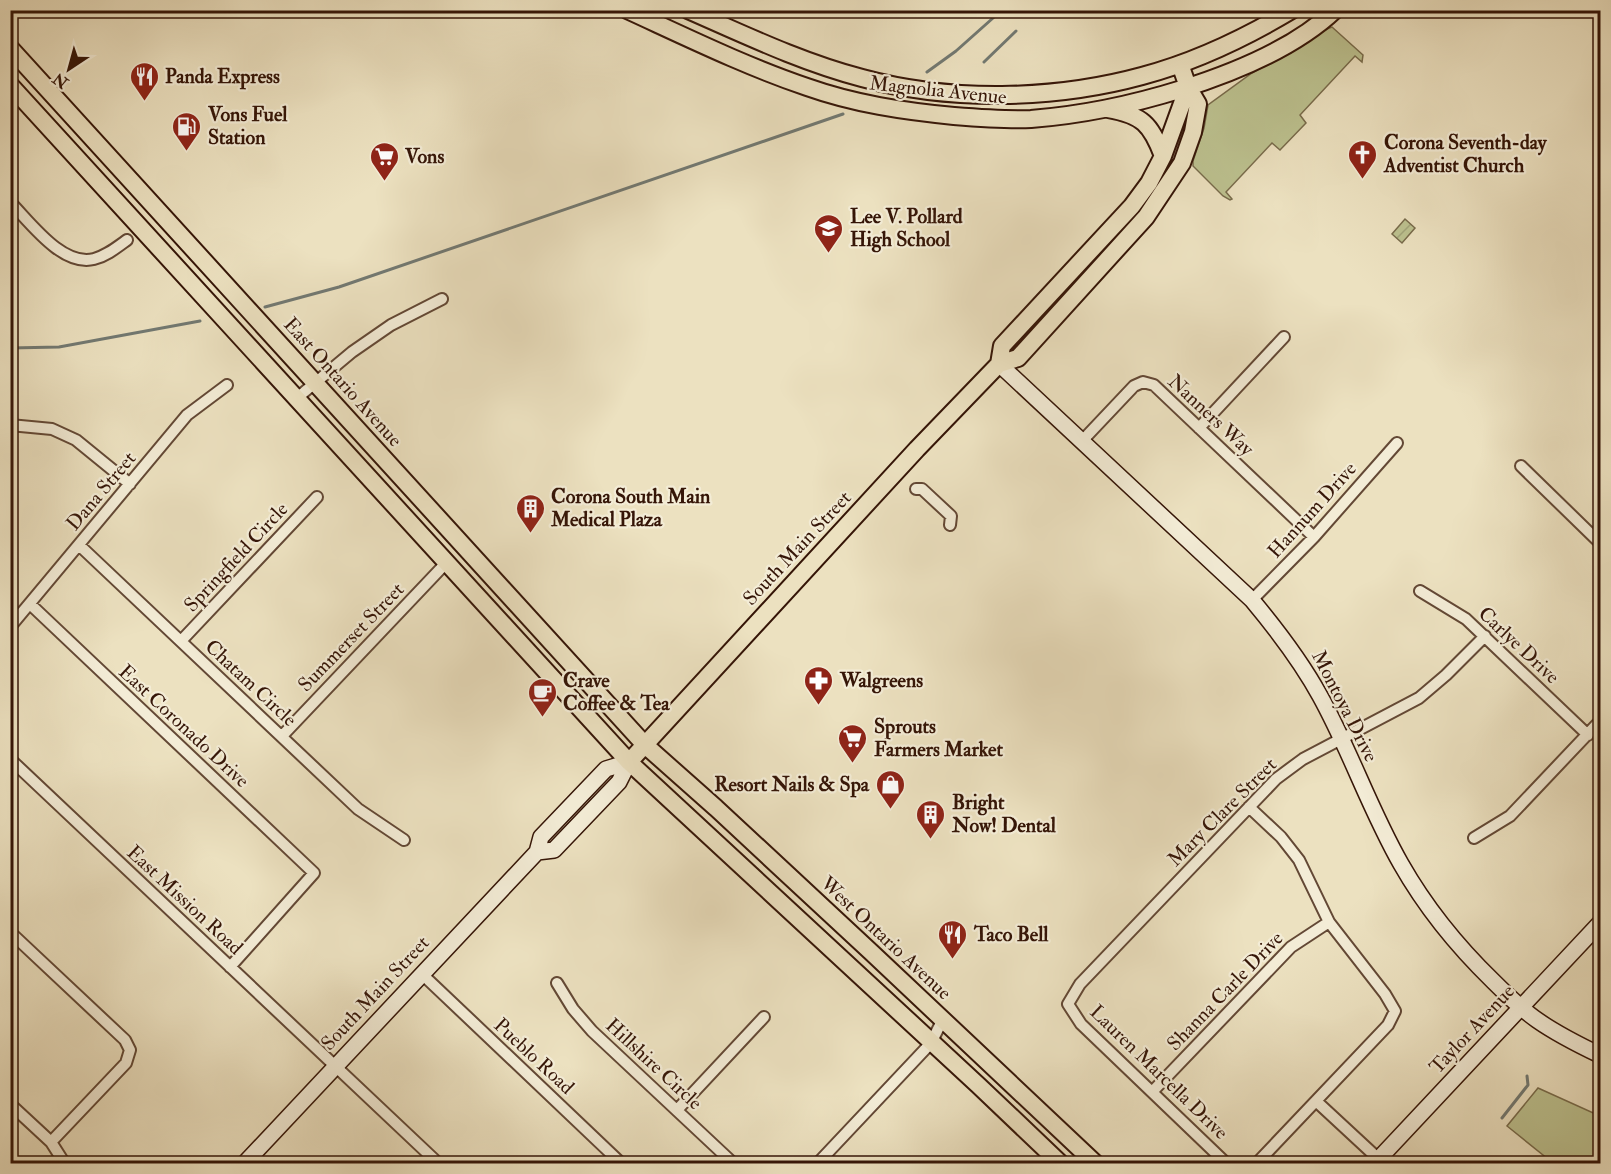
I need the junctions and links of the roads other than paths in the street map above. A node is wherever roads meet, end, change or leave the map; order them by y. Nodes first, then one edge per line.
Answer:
1 (627, 10) edge
2 (688, 10) edge
3 (1292, 10) edge
4 (1335, 10) edge
5 (10, 48) edge
6 (1180, 64) junction
7 (10, 85) edge
8 (1188, 87) junction
9 (1101, 108) junction
10 (1163, 156) junction
11 (10, 202) edge
12 (126, 240) dead end
13 (442, 299) dead end
14 (1284, 337) dead end
15 (999, 364) junction
16 (315, 383) junction
17 (227, 386) dead end
18 (297, 398) junction
19 (10, 424) edge
20 (1199, 428) junction
21 (1082, 441) junction
22 (1396, 443) dead end
23 (1521, 466) dead end
24 (130, 484) junction
25 (916, 489) dead end
26 (317, 497) dead end
27 (950, 525) dead end
28 (1314, 537) junction
29 (1600, 543) edge
30 (79, 545) junction
31 (447, 562) junction
32 (1420, 591) dead end
33 (1252, 600) junction
34 (30, 604) junction
35 (10, 627) edge
36 (1485, 636) junction
37 (181, 641) junction
38 (552, 643) junction
39 (1600, 721) edge
40 (1588, 735) junction
41 (282, 736) junction
42 (1341, 739) junction
43 (645, 745) junction
44 (10, 759) edge
45 (628, 762) junction
46 (1249, 807) junction
47 (1474, 838) dead end
48 (404, 840) dead end
49 (1329, 922) junction
50 (1600, 923) edge
51 (10, 932) edge
52 (230, 967) junction
53 (422, 974) junction
54 (557, 983) dead end
55 (1068, 1004) joint
56 (1521, 1008) junction
57 (764, 1017) dead end
58 (943, 1019) junction
59 (931, 1043) junction
60 (1600, 1055) edge
61 (335, 1066) junction
62 (1152, 1092) junction
63 (1316, 1101) junction
64 (10, 1104) edge
65 (677, 1110) junction
66 (51, 1142) junction
67 (1379, 1162) edge
68 (65, 1164) edge
69 (244, 1164) edge
70 (439, 1164) edge
71 (622, 1164) edge
72 (734, 1164) edge
73 (818, 1164) edge
74 (1061, 1164) edge
75 (1096, 1164) edge
76 (1227, 1164) edge
77 (1257, 1164) edge

1 - 9 main road, Magnolia Avenue
2 - 6 main road, Magnolia Avenue
3 - 6 main road
4 - 8 main road
5 - 16 main road, East Ontario Avenue
6 - 8 main road, South Main Street
7 - 18 main road
8 - 9 main road, Magnolia Avenue
8 - 10 main road, South Main Street
8 - 15 main road, South Main Street
9 - 10 main road
10 - 15 main road, South Main Street
11 - 12 street
13 - 16 street
14 - 20 street
15 - 21 street, Montoya Drive
15 - 43 main road, South Main Street
16 - 18 street
16 - 38 main road, East Ontario Avenue
17 - 24 street, Dana Street
18 - 31 main road
19 - 24 street
20 - 21 street, Nanners Way
20 - 28 street, Nanners Way
21 - 33 street, Montoya Drive
22 - 28 street, Hannum Drive
23 - 29 street
24 - 30 street, Dana Street
25 - 27 street
26 - 37 street, Springfield Circle
28 - 33 street, Hannum Drive
30 - 34 street, Dana Street
30 - 37 street, Chatam Circle
31 - 38 main road
31 - 41 street, Summerset Street
31 - 45 main road
32 - 36 street, Carlye Drive
33 - 42 street, Montoya Drive
34 - 35 street, Dana Street
34 - 52 street, East Coronado Drive
36 - 40 street, Carlye Drive
36 - 42 street, Mary Clare Street
37 - 41 street, Chatam Circle
38 - 43 main road, East Ontario Avenue
39 - 40 street
40 - 47 street
41 - 48 street, Chatam Circle
42 - 46 street, Mary Clare Street
42 - 56 street, Montoya Drive
43 - 45 main road, South Main Street
43 - 58 main road, West Ontario Avenue
44 - 52 street, East Mission Road
45 - 53 street, South Main Street
45 - 59 main road
46 - 49 street
46 - 55 street, Mary Clare Street
49 - 62 street, Shanna Carle Drive
49 - 63 street
50 - 56 street, Taylor Avenue
51 - 66 street
52 - 61 street, East Mission Road
53 - 61 street, South Main Street
53 - 71 street, Pueblo Road
54 - 65 street, Hillshire Circle
55 - 62 street, Lauren Marcella Drive
56 - 60 street, Montoya Drive
56 - 67 street, Taylor Avenue
57 - 65 street
58 - 59 street
58 - 75 main road, West Ontario Avenue
59 - 73 street
59 - 74 main road
61 - 69 street, South Main Street
61 - 70 street, East Mission Road
62 - 76 street, Lauren Marcella Drive
63 - 67 street
63 - 77 street
64 - 66 street
65 - 72 street, Hillshire Circle
66 - 68 street

